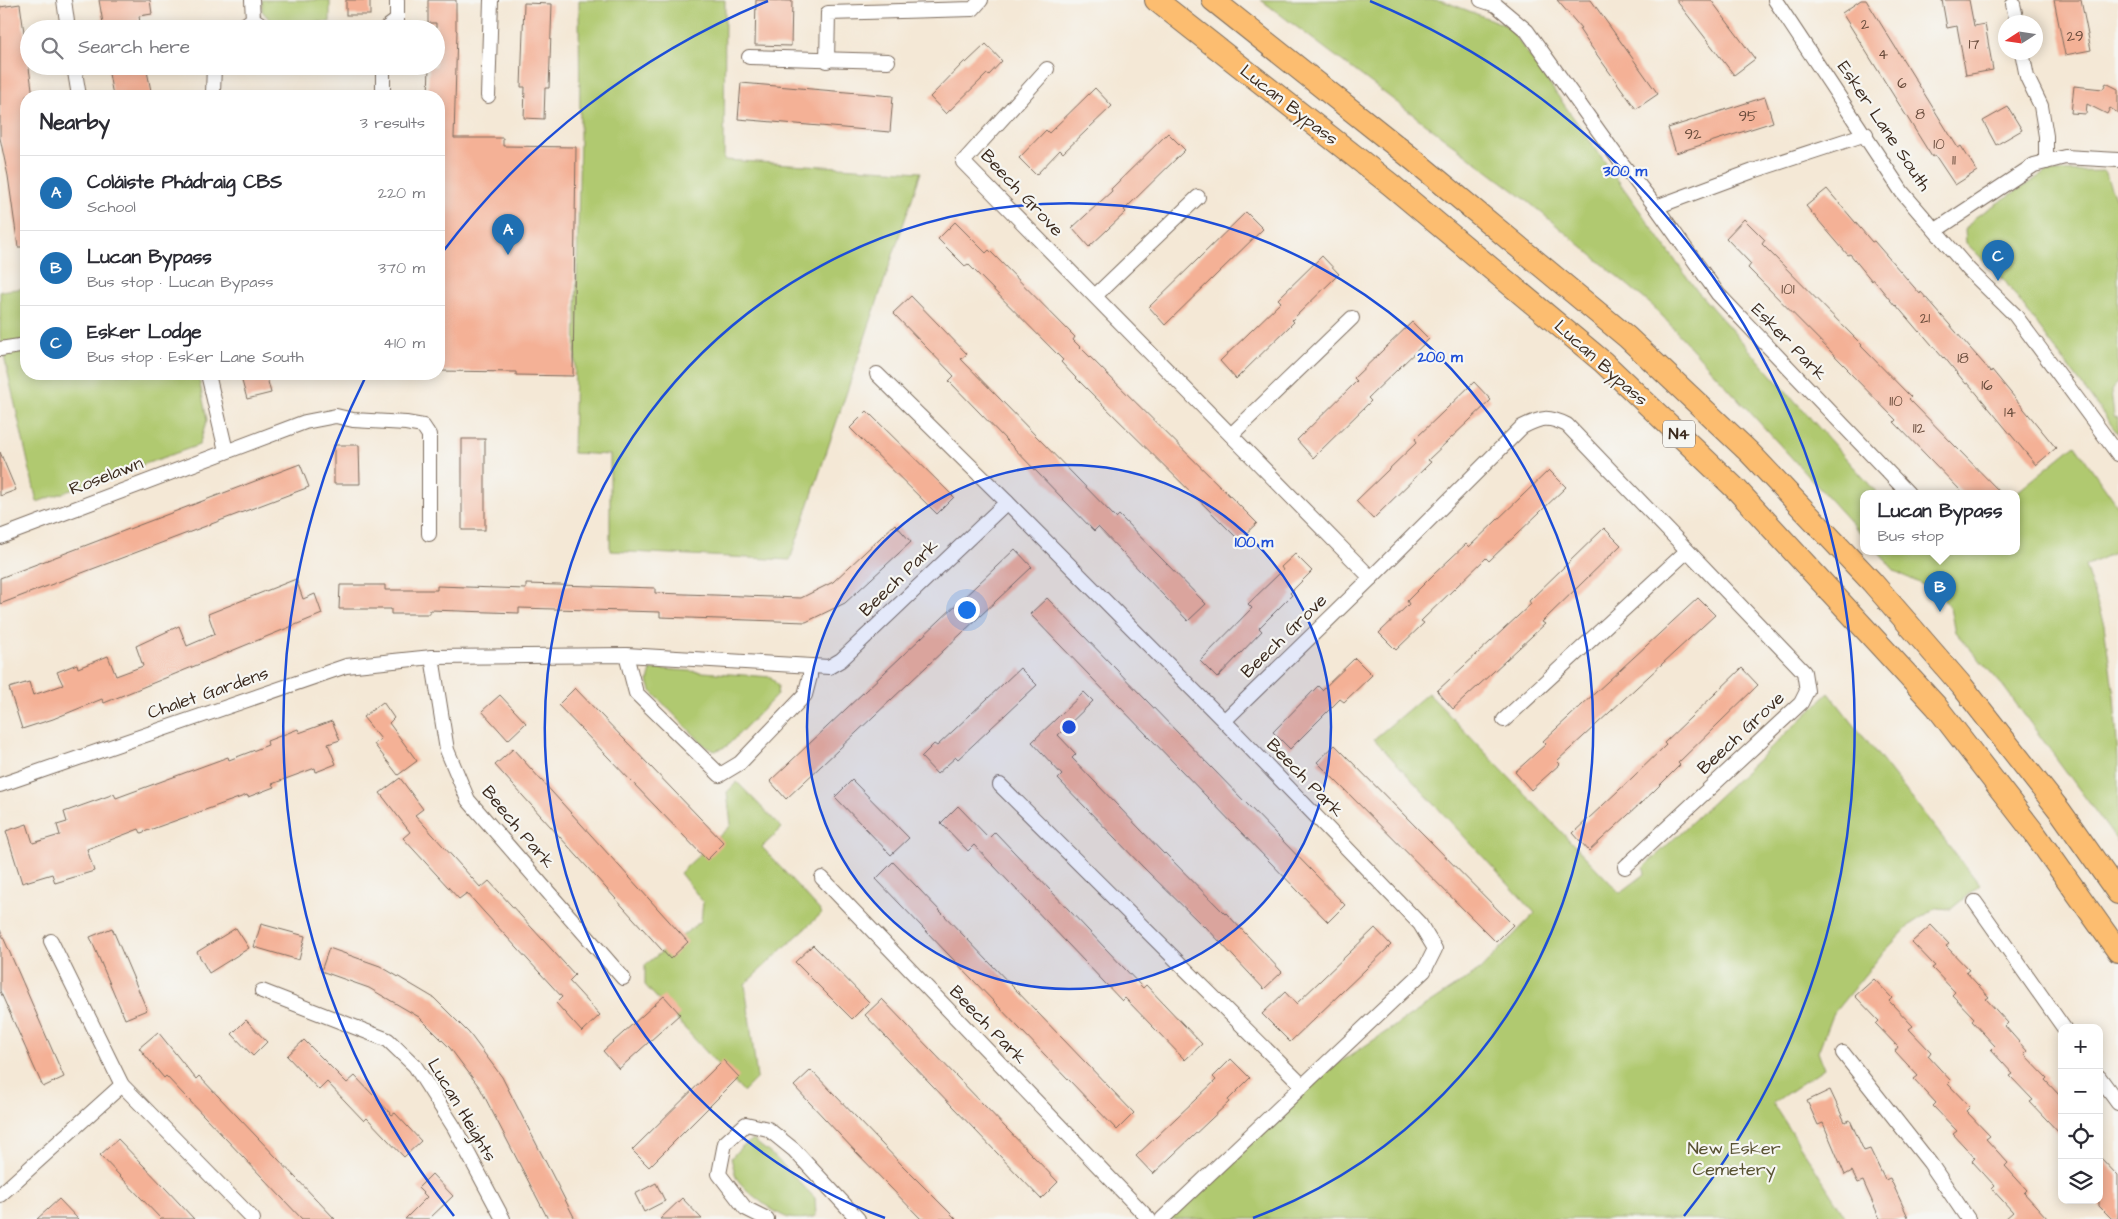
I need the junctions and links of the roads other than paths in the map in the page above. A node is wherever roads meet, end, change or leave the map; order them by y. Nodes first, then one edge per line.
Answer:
1 (64, 0) edge
2 (252, 0) edge
3 (397, 0) edge
4 (491, 0) edge
5 (981, 0) edge
6 (1156, 0) edge
7 (1213, 0) edge
8 (1481, 0) edge
9 (1776, 0) edge
10 (2014, 4) dead end
11 (2016, 15) edge
12 (253, 19) edge
13 (67, 20) edge
14 (398, 20) edge
15 (749, 57) dead end
16 (2024, 60) edge
17 (827, 61) junction
18 (888, 61) dead end
19 (1047, 70) dead end
20 (76, 75) edge
21 (214, 75) edge
22 (383, 75) edge
23 (78, 90) edge
24 (213, 90) edge
25 (383, 90) edge
26 (488, 96) dead end
27 (1866, 134) junction
28 (2118, 160) edge
29 (2046, 162) junction
30 (1198, 197) dead end
31 (1656, 207) junction
32 (1936, 230) junction
33 (1095, 296) junction
34 (1352, 318) dead end
35 (20, 346) edge
36 (0, 349) edge
37 (877, 374) dead end
38 (209, 380) edge
39 (1231, 435) junction
40 (226, 451) junction
41 (2118, 454) edge
42 (1905, 490) edge
43 (1008, 502) junction
44 (429, 534) dead end
45 (0, 537) edge
46 (1687, 551) junction
47 (1371, 578) junction
48 (626, 655) junction
49 (432, 658) junction
50 (810, 667) junction
51 (1504, 720) dead end
52 (1224, 721) junction
53 (0, 784) edge
54 (1000, 785) dead end
55 (1625, 867) dead end
56 (822, 878) dead end
57 (2118, 893) edge
58 (1974, 902) dead end
59 (51, 940) dead end
60 (2118, 951) edge
61 (623, 978) dead end
62 (262, 990) dead end
63 (2061, 1024) edge
64 (1844, 1054) dead end
65 (2103, 1083) edge
66 (1302, 1084) junction
67 (122, 1085) junction
68 (2118, 1104) edge
69 (0, 1195) edge
70 (253, 1219) edge
71 (503, 1219) edge
72 (767, 1219) edge
73 (858, 1219) edge
74 (1149, 1219) edge
75 (1162, 1219) edge
76 (1968, 1219) edge

1 - 13 street
2 - 12 street
3 - 14 street
4 - 26 street
5 - 17 street
6 - 60 highway, Lucan Bypass / N4
7 - 57 highway, Lucan Bypass / N4
8 - 31 street, Esker Park
9 - 27 street, Esker Lane South
10 - 11 street
15 - 17 street
16 - 29 street
17 - 18 street
19 - 33 street, Beech Grove
20 - 23 street
21 - 24 street
22 - 25 street
27 - 31 street
27 - 32 street, Esker Lane South
28 - 29 street
29 - 32 street
30 - 33 street
31 - 42 street, Esker Park
32 - 41 street, Esker Lane South
33 - 39 street, Beech Grove
34 - 39 street
35 - 36 street
37 - 43 street, Beech Park
38 - 40 street
39 - 47 street, Beech Grove
40 - 44 street, Roselawn
40 - 45 street, Roselawn
43 - 50 street, Beech Park
43 - 52 street, Beech Park
46 - 47 street, Beech Grove
46 - 51 street
46 - 55 street, Beech Grove
47 - 52 street, Beech Grove
48 - 49 street, Beech Park
48 - 50 street, Beech Park
48 - 50 street
49 - 53 street, Chalet Gardens
49 - 61 street, Beech Park
52 - 66 street, Beech Park
54 - 66 street
56 - 74 street, Beech Park
58 - 63 street
59 - 67 street
62 - 71 street, Lucan Heights
64 - 76 street
65 - 68 street
66 - 75 street, Beech Park
67 - 69 street
67 - 70 street
72 - 73 street

